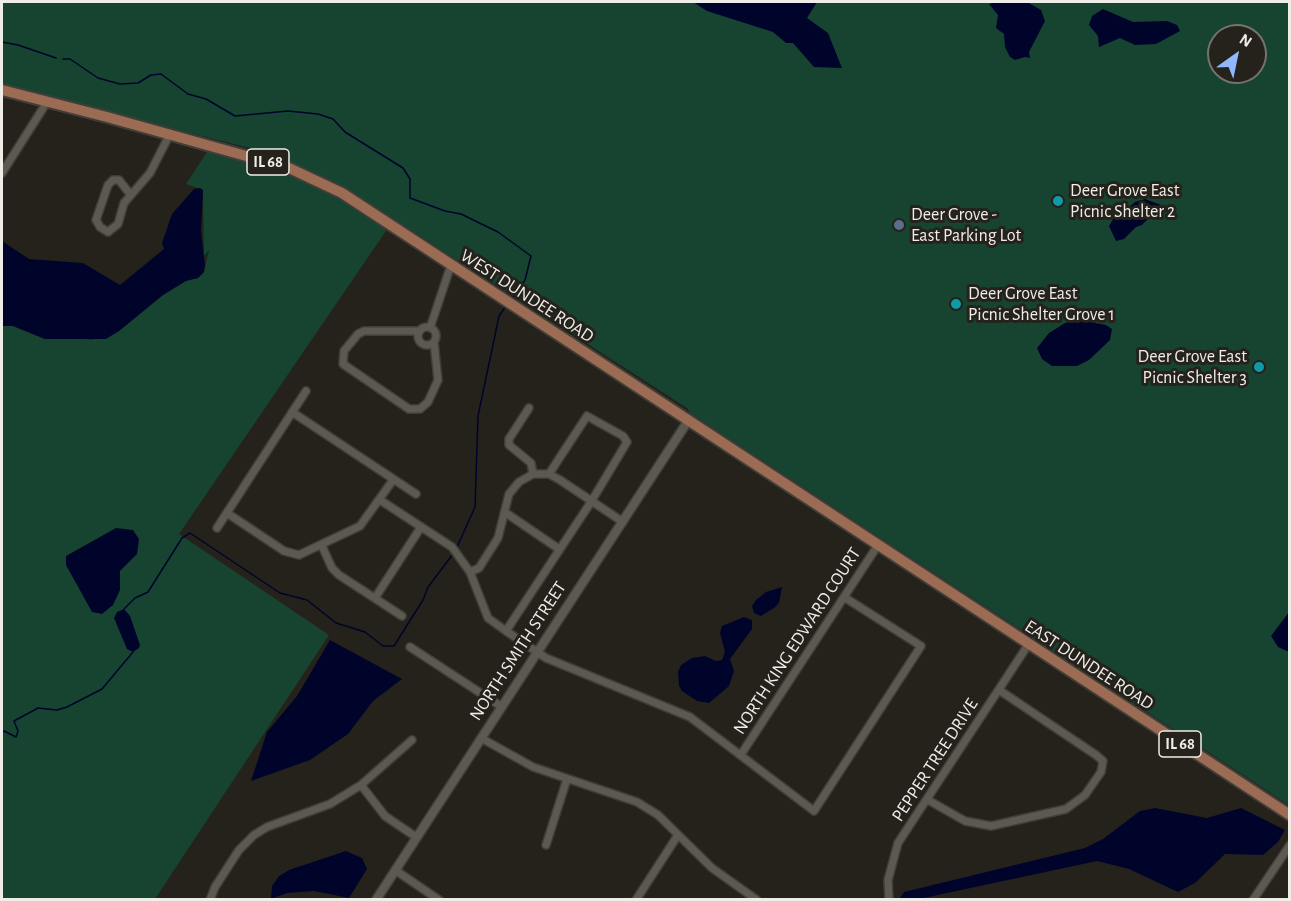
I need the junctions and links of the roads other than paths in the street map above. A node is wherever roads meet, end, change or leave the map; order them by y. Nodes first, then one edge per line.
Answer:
1 (2, 90) edge
2 (47, 102) junction
3 (170, 134) junction
4 (2, 173) edge
5 (130, 194) junction
6 (451, 265) junction
7 (430, 328) junction
8 (420, 331) junction
9 (434, 342) junction
10 (306, 391) dead end
11 (529, 408) dead end
12 (292, 412) junction
13 (688, 421) junction
14 (533, 474) junction
15 (549, 474) junction
16 (393, 480) junction
17 (416, 494) dead end
18 (380, 500) junction
19 (591, 502) junction
20 (226, 513) junction
21 (506, 513) junction
22 (623, 522) junction
23 (421, 527) junction
24 (217, 528) dead end
25 (878, 545) junction
26 (322, 546) junction
27 (559, 549) junction
28 (470, 572) junction
29 (844, 597) junction
30 (375, 598) junction
31 (402, 616) dead end
32 (992, 621) joint
33 (506, 631) junction
34 (1028, 645) junction
35 (410, 647) dead end
36 (538, 652) junction
37 (999, 690) junction
38 (502, 707) junction
39 (481, 738) junction
40 (412, 740) dead end
41 (742, 753) junction
42 (567, 779) junction
43 (361, 785) junction
44 (928, 800) junction
45 (1290, 815) edge
46 (678, 835) junction
47 (416, 837) junction
48 (546, 845) dead end
49 (1290, 845) edge
50 (395, 870) junction
51 (754, 899) edge
52 (210, 900) edge
53 (376, 900) edge
54 (439, 900) edge
55 (636, 900) edge
56 (889, 900) edge
57 (1253, 900) edge

1 - 2 main road, WEST DUNDEE ROAD / IL 68
2 - 3 main road, WEST DUNDEE ROAD / IL 68
2 - 4 street
3 - 5 street
3 - 6 main road, WEST DUNDEE ROAD / IL 68
5 - 5 street
6 - 7 street
6 - 13 main road, WEST DUNDEE ROAD / IL 68
7 - 8 street
7 - 9 street
8 - 9 street
8 - 9 street
10 - 12 street
11 - 14 street
12 - 16 street
12 - 20 street
13 - 22 street, NORTH SMITH STREET
13 - 25 main road, WEST DUNDEE ROAD / IL 68
14 - 15 street
14 - 21 street
15 - 19 street
15 - 19 street
16 - 17 street
16 - 18 street
18 - 23 street
18 - 26 street
19 - 22 street
19 - 27 street
20 - 24 street
20 - 26 street
21 - 27 street
21 - 28 street
22 - 36 street, NORTH SMITH STREET
23 - 28 street
23 - 30 street
25 - 29 street, NORTH KING EDWARD COURT
25 - 32 main road, WEST DUNDEE ROAD / IL 68
26 - 30 street
27 - 33 street
28 - 33 street
29 - 41 street, NORTH KING EDWARD COURT
29 - 41 street
30 - 31 street
32 - 34 main road, EAST DUNDEE ROAD / IL 68
33 - 36 street
34 - 37 street, PEPPER TREE DRIVE
34 - 45 main road, EAST DUNDEE ROAD / IL 68
35 - 38 street
36 - 38 street, NORTH SMITH STREET
36 - 41 street
37 - 44 street, PEPPER TREE DRIVE
37 - 44 street
38 - 39 street, NORTH SMITH STREET
39 - 42 street
39 - 47 street, NORTH SMITH STREET
40 - 43 street
42 - 46 street
42 - 48 street
43 - 47 street
43 - 52 street
44 - 56 street, PEPPER TREE DRIVE
46 - 51 street
46 - 55 street
47 - 50 street, NORTH SMITH STREET
49 - 57 street
50 - 53 street, NORTH SMITH STREET
50 - 54 street

